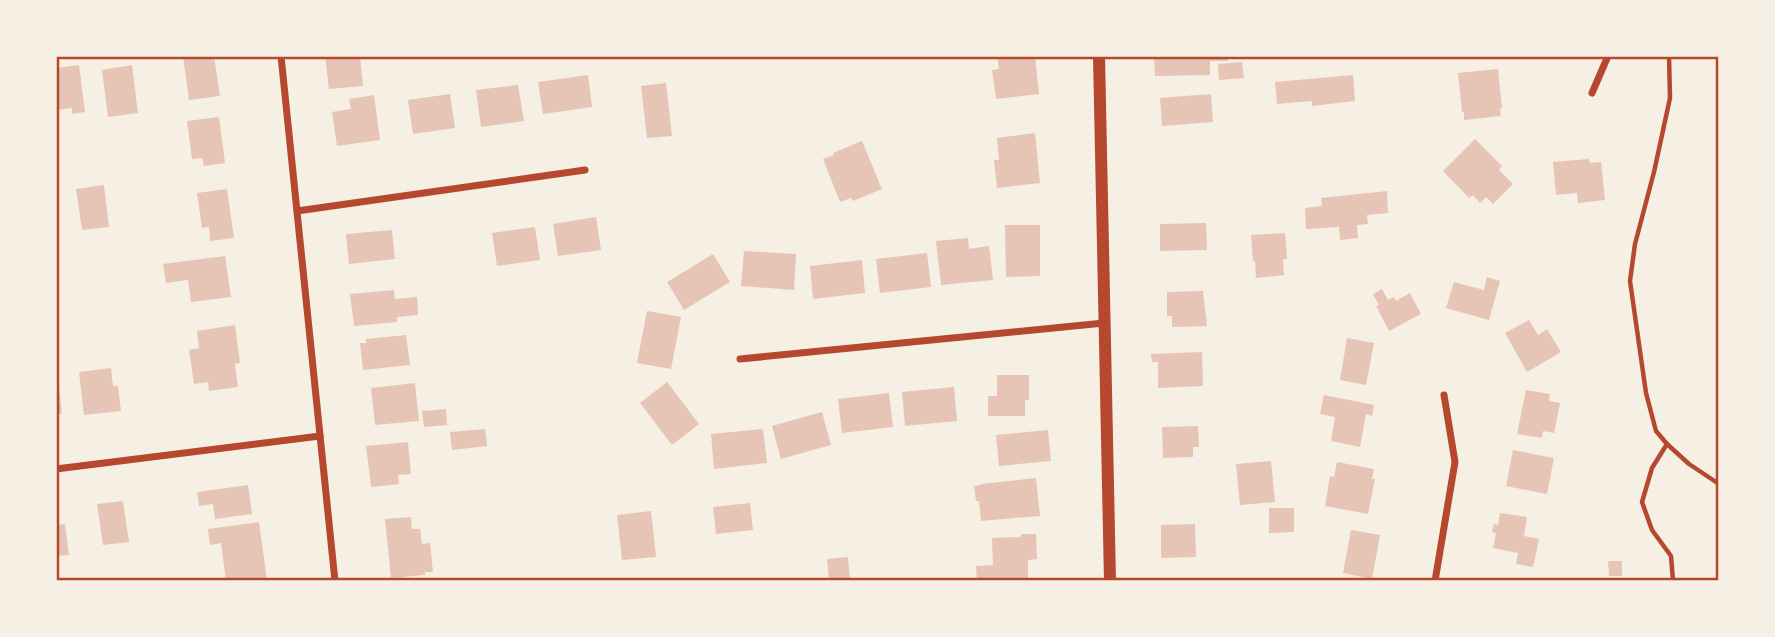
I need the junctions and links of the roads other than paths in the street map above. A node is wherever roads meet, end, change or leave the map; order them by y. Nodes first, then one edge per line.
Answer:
1 (281, 56) edge
2 (1099, 56) edge
3 (1608, 56) edge
4 (1591, 93) dead end
5 (585, 170) dead end
6 (297, 211) junction
7 (1104, 323) junction
8 (740, 359) dead end
9 (1444, 395) dead end
10 (320, 436) junction
11 (56, 469) edge
12 (335, 581) edge
13 (1110, 581) edge
14 (1435, 581) edge

1 - 6 street
2 - 7 street
3 - 4 street
5 - 6 street
6 - 10 street
7 - 8 street
7 - 13 street
9 - 14 street
10 - 11 street
10 - 12 street

